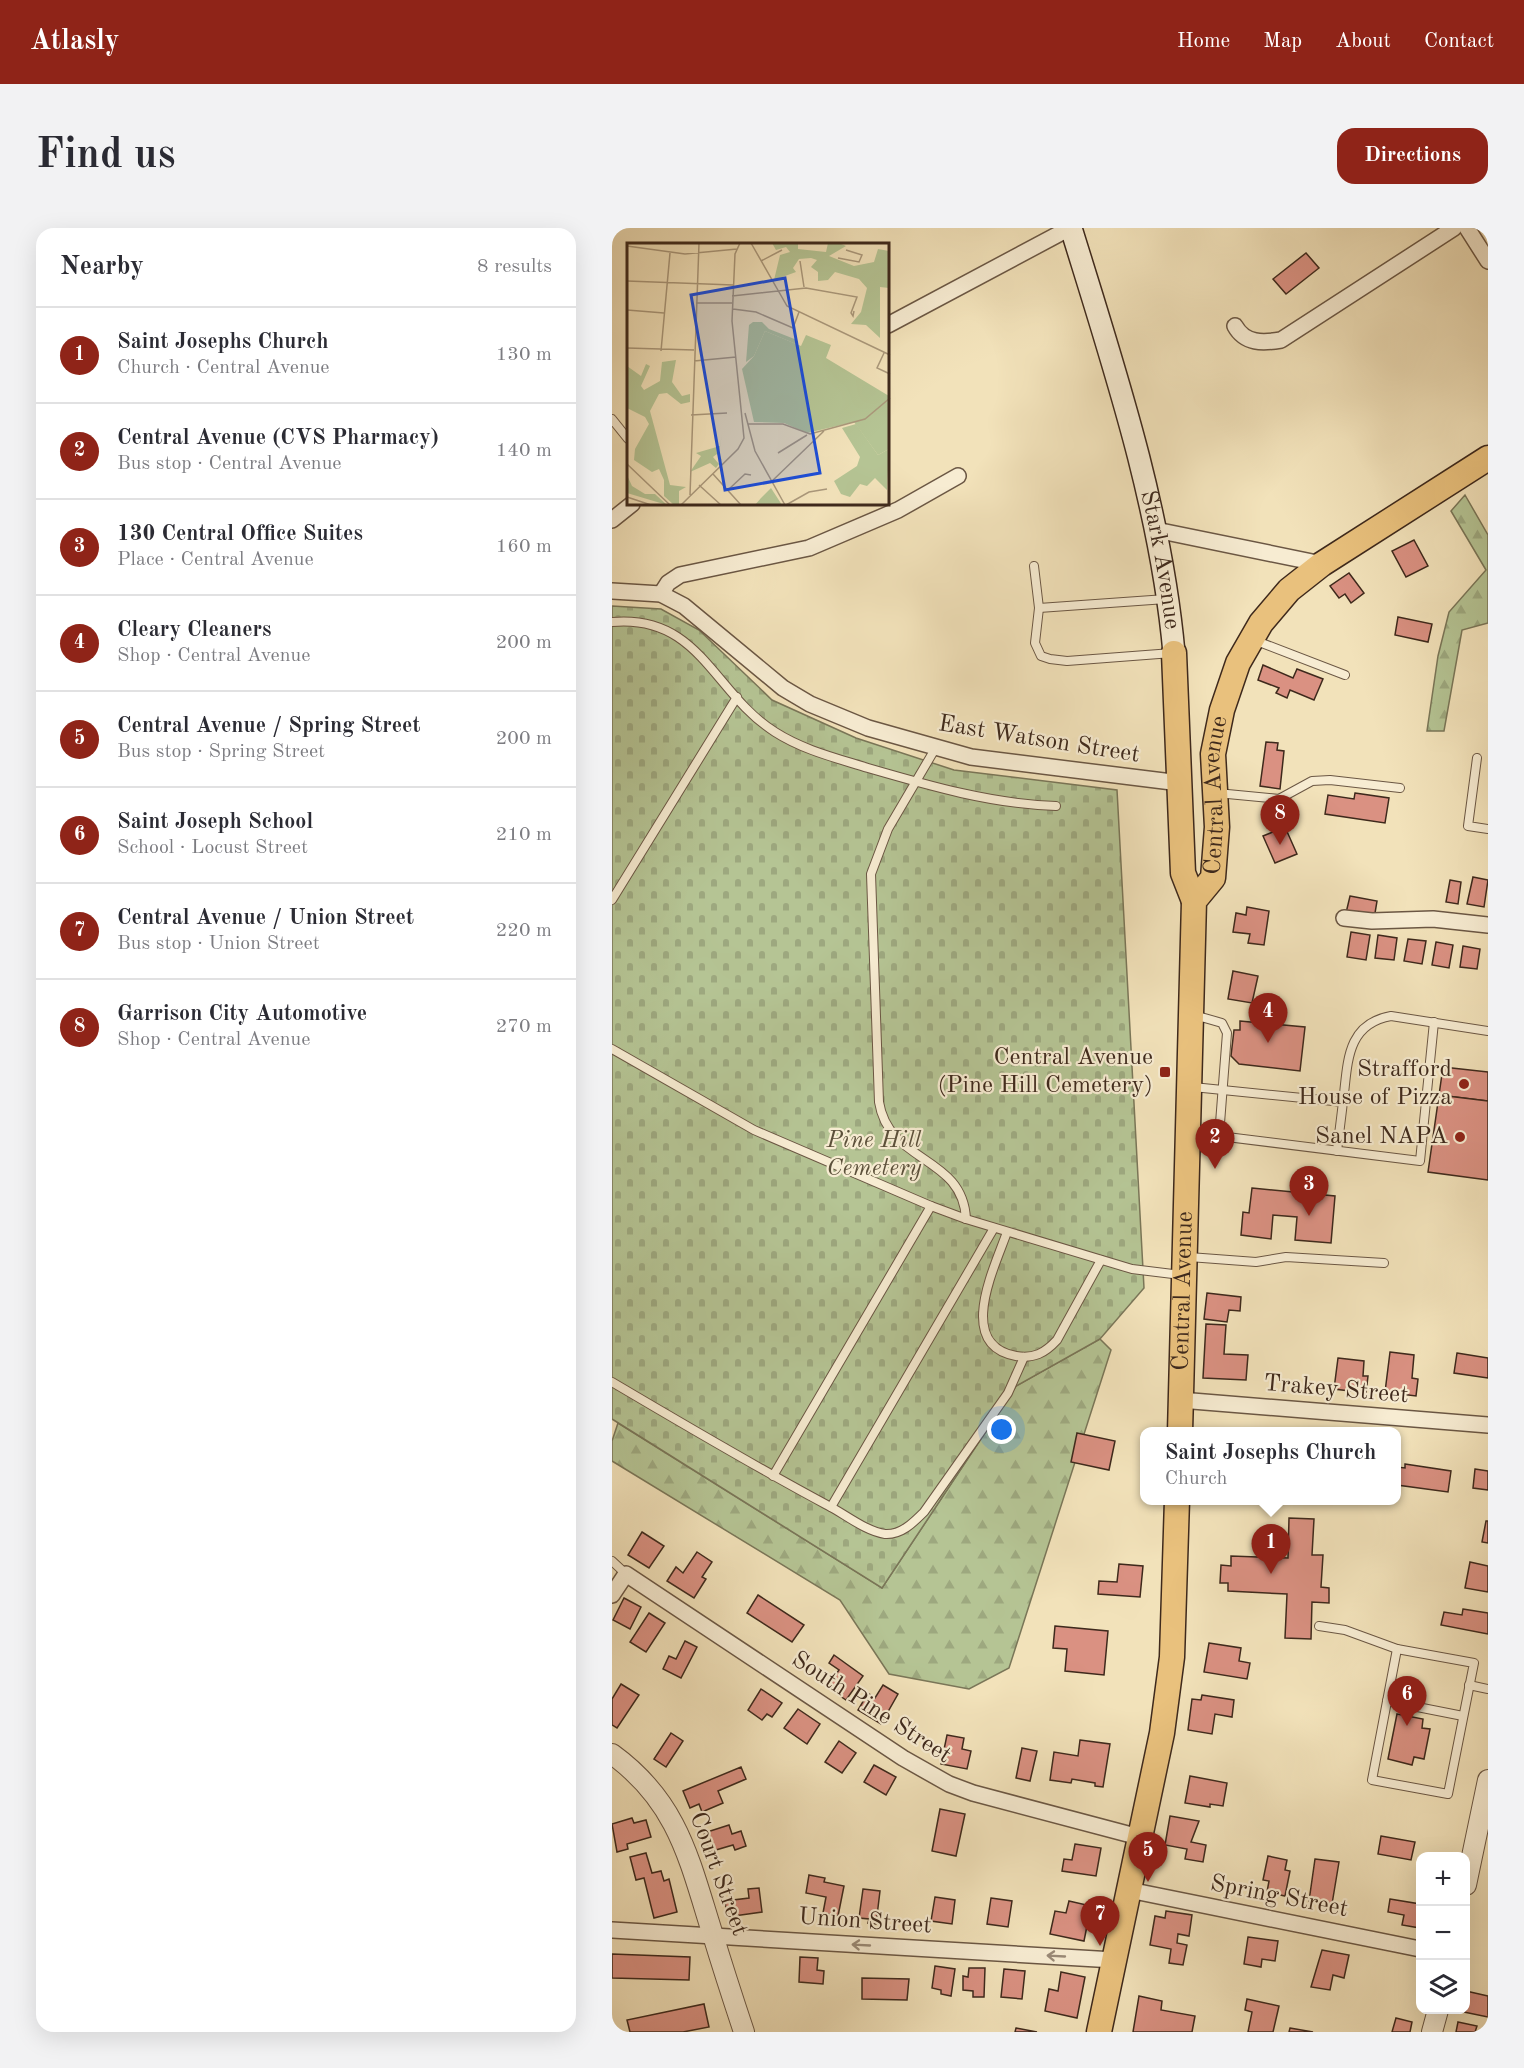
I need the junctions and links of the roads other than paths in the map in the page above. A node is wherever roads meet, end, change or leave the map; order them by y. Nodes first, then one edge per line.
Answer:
1 (1071, 228) edge
2 (1454, 228) edge
3 (1467, 228) edge
4 (1488, 261) edge
5 (890, 324) edge
6 (1235, 326) dead end
7 (612, 419) edge
8 (627, 438) edge
9 (1488, 458) edge
10 (958, 476) dead end
11 (630, 506) edge
12 (612, 520) edge
13 (1156, 530) junction
14 (1322, 564) junction
15 (1034, 566) dead end
16 (612, 591) edge
17 (661, 594) junction
18 (1168, 599) junction
19 (1039, 608) junction
20 (612, 622) edge
21 (1250, 639) junction
22 (1174, 653) junction
23 (1345, 675) dead end
24 (737, 697) junction
25 (935, 749) junction
26 (1478, 758) dead end
27 (916, 781) junction
28 (1180, 783) junction
29 (1400, 788) dead end
30 (1215, 793) junction
31 (1056, 806) dead end
32 (1488, 829) edge
33 (612, 900) edge
34 (1194, 900) junction
35 (1344, 918) dead end
36 (1488, 925) edge
37 (1189, 1014) junction
38 (1434, 1022) junction
39 (1488, 1030) edge
40 (612, 1049) edge
41 (1188, 1086) junction
42 (1222, 1090) junction
43 (1343, 1102) junction
44 (1187, 1134) junction
45 (1218, 1136) junction
46 (1337, 1151) junction
47 (931, 1206) junction
48 (966, 1219) junction
49 (994, 1228) junction
50 (1007, 1232) junction
51 (1101, 1260) junction
52 (1384, 1263) dead end
53 (1184, 1265) junction
54 (1024, 1357) junction
55 (612, 1382) edge
56 (1180, 1400) junction
57 (1488, 1425) edge
58 (1180, 1427) edge
59 (773, 1476) junction
60 (1177, 1505) edge
61 (831, 1507) junction
62 (612, 1561) edge
63 (626, 1574) junction
64 (612, 1595) edge
65 (1319, 1626) dead end
66 (1397, 1649) junction
67 (1470, 1685) junction
68 (1488, 1689) edge
69 (1387, 1701) junction
70 (1463, 1716) junction
71 (612, 1754) edge
72 (1488, 1780) edge
73 (1486, 1803) edge
74 (1139, 1837) junction
75 (1470, 1872) edge
76 (1129, 1890) junction
77 (612, 1930) edge
78 (712, 1934) junction
79 (1416, 1948) edge
80 (1114, 1960) junction
81 (1437, 2014) edge
82 (744, 2032) edge
83 (1099, 2032) edge
84 (1432, 2032) edge

1 - 5 street
1 - 13 main road, Stark Avenue
2 - 6 street
3 - 4 street
7 - 8 lane
9 - 14 main road, Central Avenue
10 - 17 street
11 - 12 street
13 - 14 street
13 - 18 main road, Stark Avenue
14 - 21 main road, Central Avenue
15 - 19 lane
16 - 17 street, East Watson Street
17 - 25 street, East Watson Street
18 - 19 lane
18 - 22 main road, Stark Avenue
19 - 22 lane
20 - 24 lane
21 - 23 lane
21 - 30 main road, Central Avenue
22 - 28 main road, Stark Avenue
24 - 27 lane
24 - 33 lane
25 - 27 lane
25 - 28 street, East Watson Street
26 - 32 lane
27 - 31 lane
27 - 48 lane
28 - 30 main road
28 - 34 main road, Stark Avenue
29 - 30 lane
30 - 34 main road, Central Avenue
34 - 37 main road, Central Avenue
35 - 36 street
37 - 41 main road, Central Avenue
37 - 42 lane
38 - 39 lane
38 - 43 lane
38 - 46 lane
40 - 47 lane
41 - 42 lane
41 - 44 main road, Central Avenue
42 - 43 lane
42 - 45 lane
43 - 46 lane
44 - 45 lane
44 - 53 main road, Central Avenue
45 - 46 lane
47 - 48 lane
47 - 59 lane
48 - 49 lane
49 - 50 lane
49 - 61 lane
50 - 51 lane
50 - 54 lane
51 - 53 lane
51 - 54 lane
52 - 53 lane
53 - 56 main road, Central Avenue
54 - 61 lane
55 - 59 lane
56 - 57 street, Trakey Street
56 - 58 main road, Central Avenue
59 - 61 lane
60 - 74 main road
62 - 63 lane
63 - 64 street
63 - 74 street, South Pine Street
65 - 66 lane
66 - 67 lane
66 - 69 lane
67 - 68 lane
67 - 70 lane
69 - 70 lane
69 - 70 lane
71 - 78 street, Court Street
72 - 73 street
73 - 75 street
74 - 76 main road
76 - 79 street, Spring Street
76 - 80 main road
77 - 78 street, Union Street
80 -> 78 street, Union Street
78 - 82 street, Court Street
80 - 83 main road
81 - 84 street

